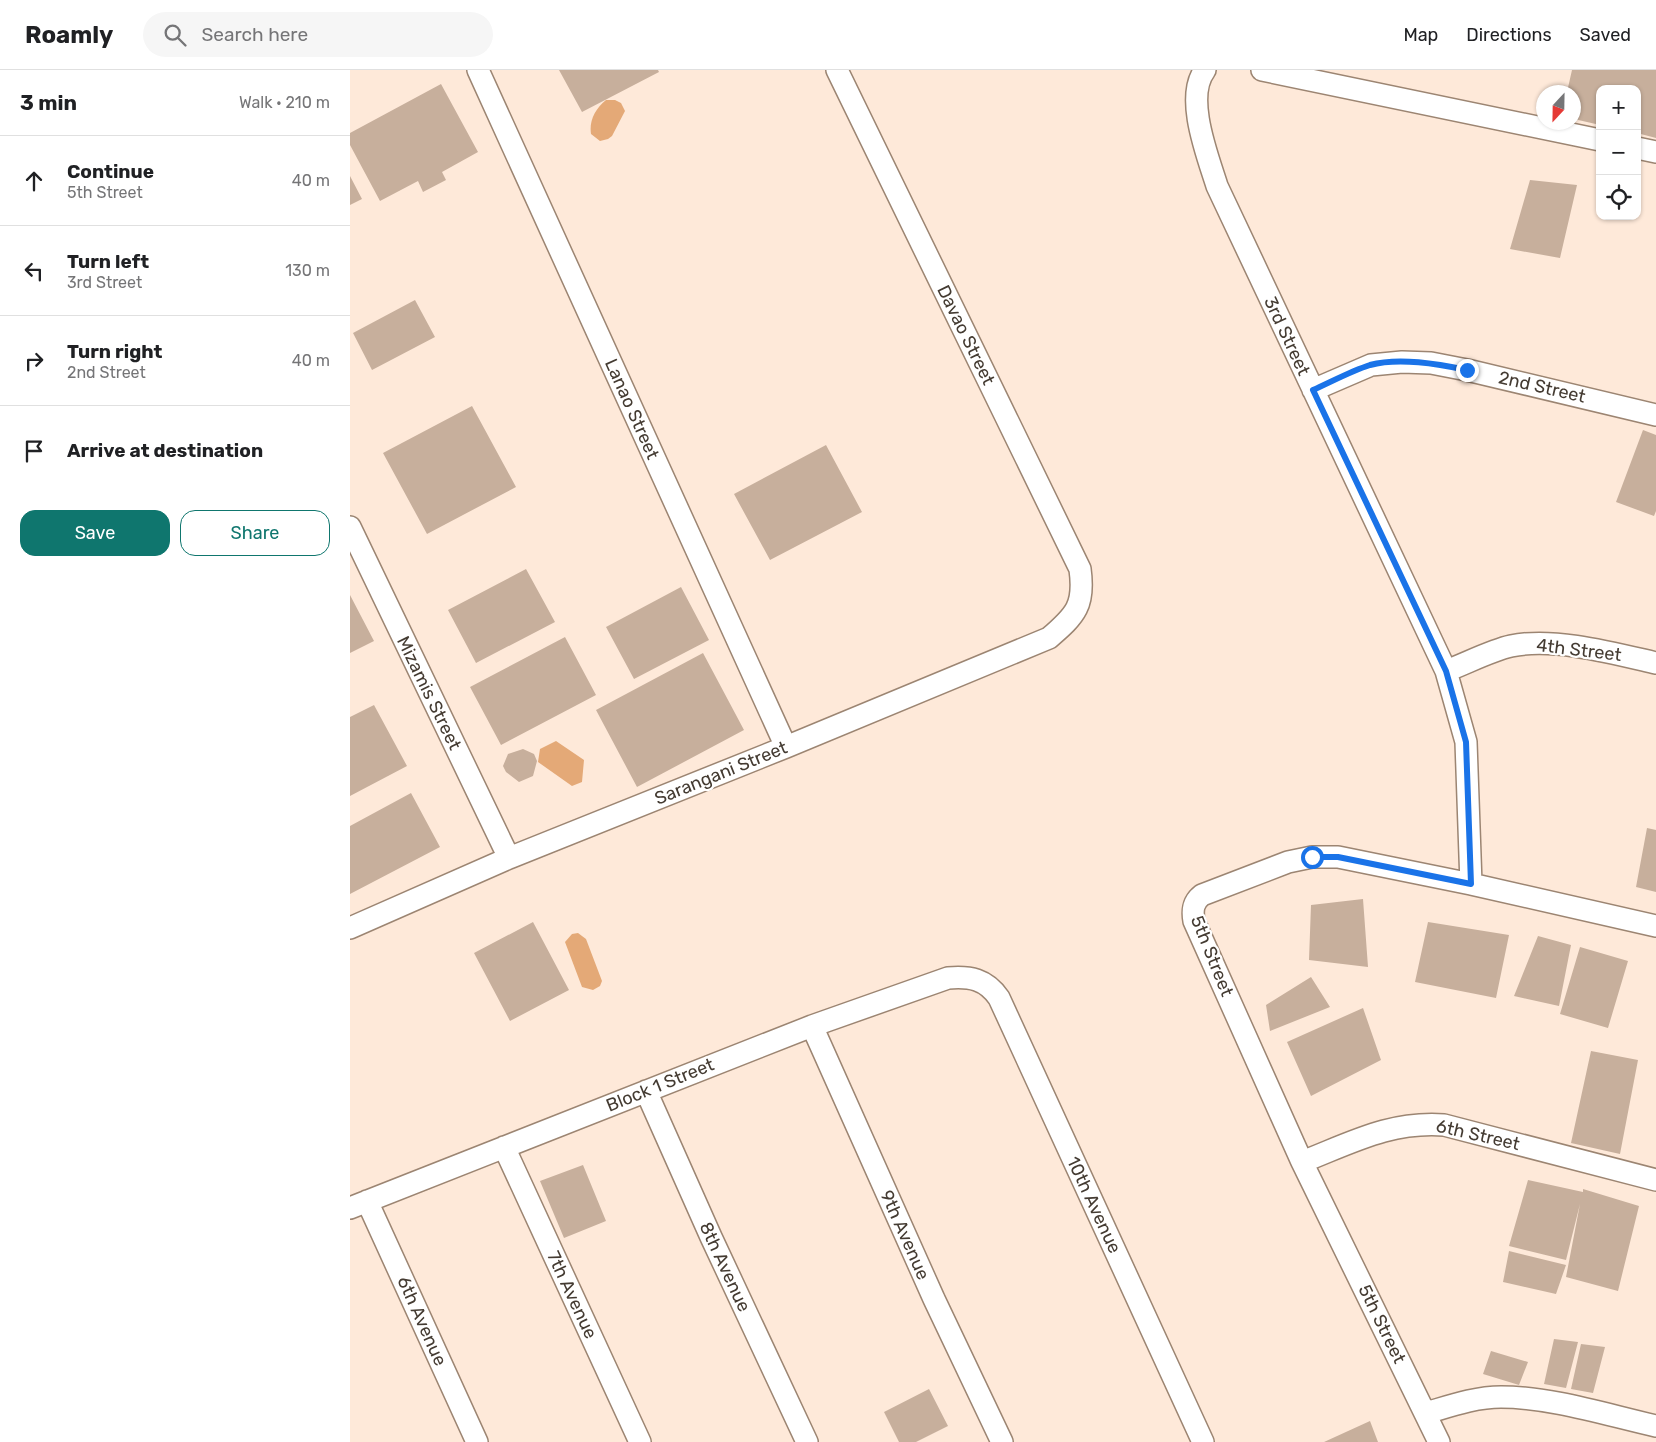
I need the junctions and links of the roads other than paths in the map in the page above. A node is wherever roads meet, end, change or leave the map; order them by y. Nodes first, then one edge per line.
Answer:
1 (478, 70) edge
2 (837, 70) edge
3 (1204, 70) edge
4 (1262, 70) edge
5 (1596, 139) edge
6 (1641, 149) edge
7 (1656, 152) edge
8 (1313, 390) junction
9 (1656, 414) edge
10 (350, 527) edge
11 (1080, 602) joint
12 (1656, 663) edge
13 (1446, 671) junction
14 (786, 747) junction
15 (508, 858) junction
16 (1471, 884) junction
17 (1656, 926) edge
18 (350, 928) edge
19 (974, 979) joint
20 (812, 1026) junction
21 (646, 1091) junction
22 (504, 1147) junction
23 (1302, 1162) junction
24 (1656, 1180) edge
25 (359, 1204) edge
26 (1426, 1413) junction
27 (1656, 1426) edge
28 (477, 1442) edge
29 (640, 1442) edge
30 (807, 1442) edge
31 (1002, 1442) edge
32 (1203, 1442) edge
33 (1439, 1442) edge

1 - 14 street, Lanao Street
2 - 11 street, Davao Street
3 - 8 street, 3rd Street
4 - 5 street
6 - 7 street
8 - 9 street, 2nd Street
8 - 13 street, 3rd Street
10 - 15 street, Mizamis Street
11 - 14 street, Sarangani Street
12 - 13 street, 4th Street
13 - 16 street, 3rd Street
14 - 15 street, Sarangani Street
15 - 18 street, Sarangani Street
16 - 17 street, 5th Street
16 - 23 street, 5th Street
19 - 20 street, Block 1 Street
19 - 32 street, 10th Avenue
20 - 21 street, Block 1 Street
20 - 31 street, 9th Avenue
21 - 22 street, Block 1 Street
21 - 30 street, 8th Avenue
22 - 25 street, Block 1 Street
22 - 29 street, 7th Avenue
23 - 24 street, 6th Street
23 - 26 street, 5th Street
25 - 28 street, 6th Avenue
26 - 27 street
26 - 33 street, 5th Street

